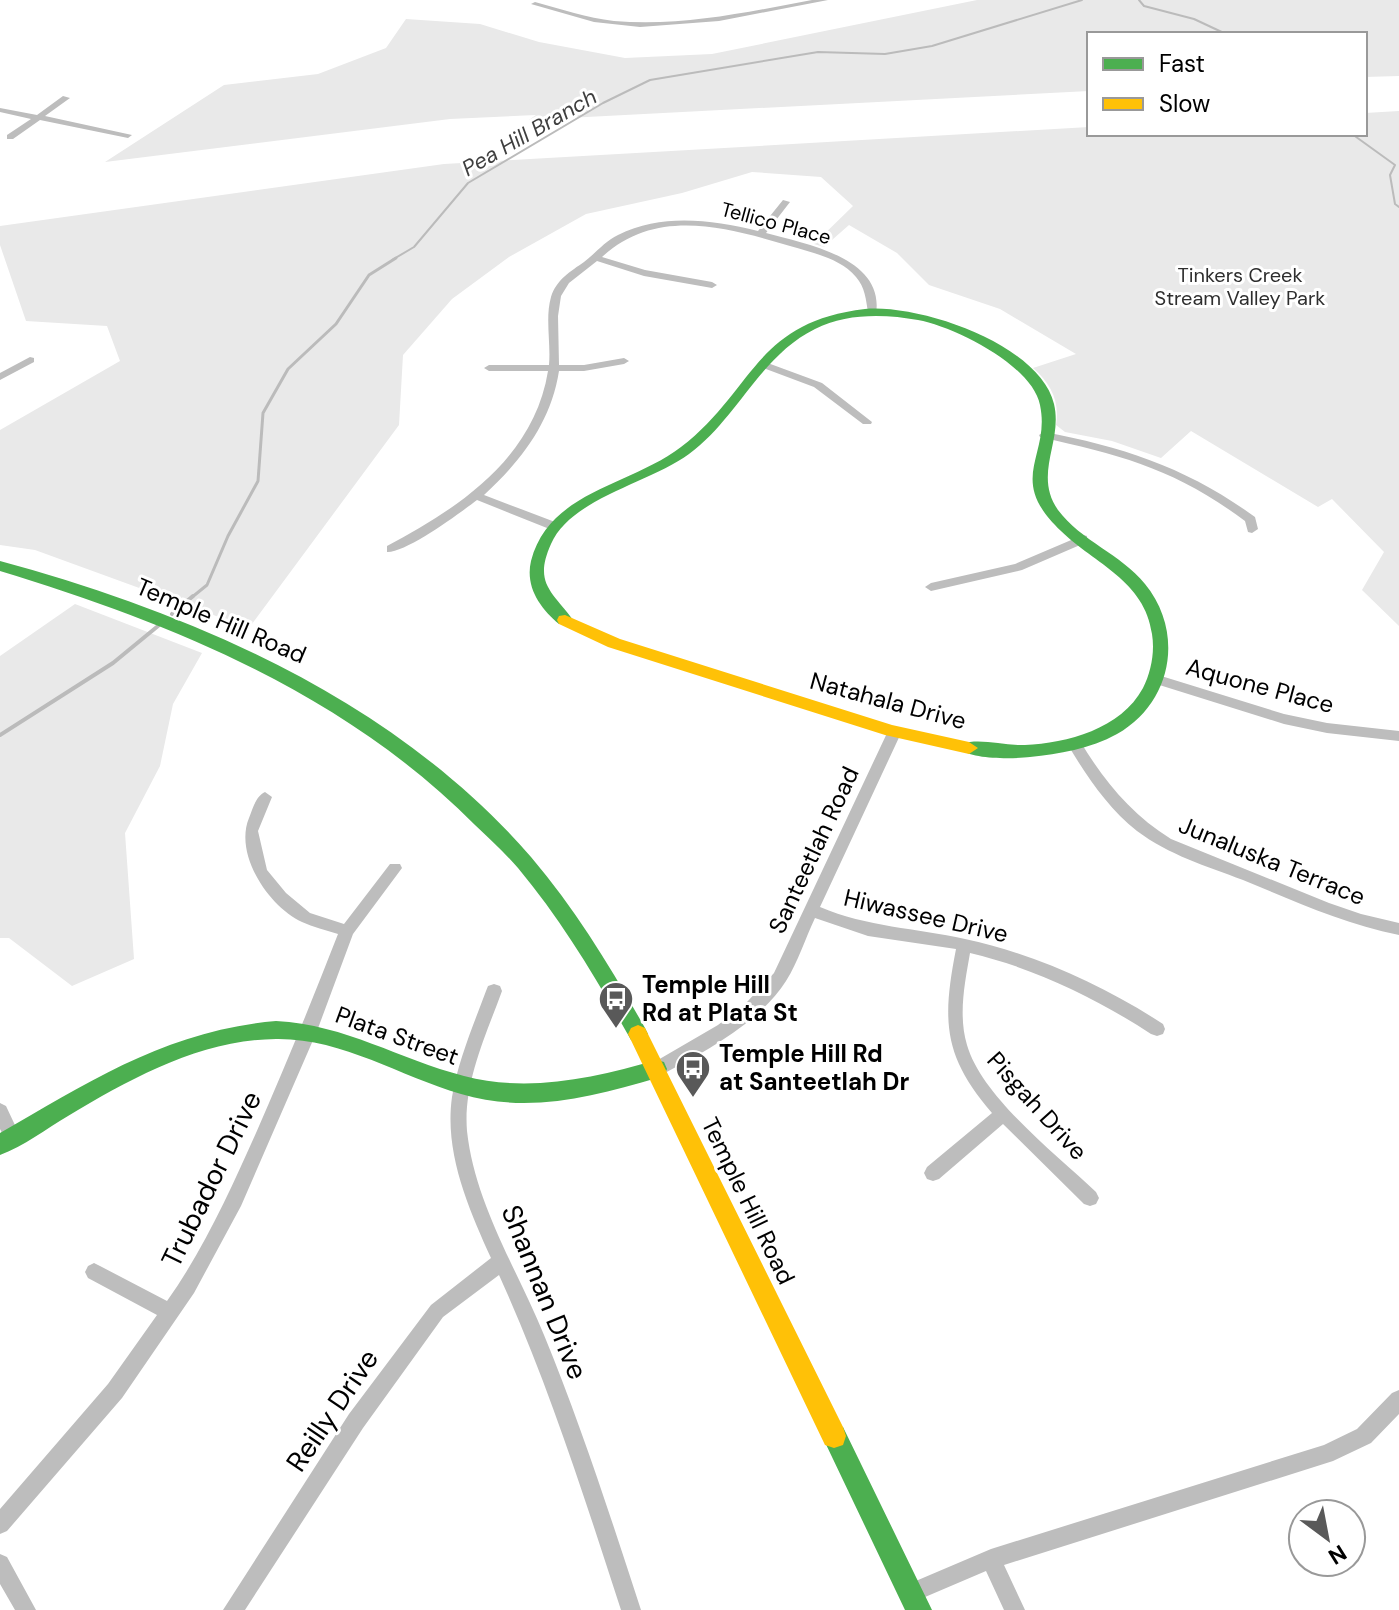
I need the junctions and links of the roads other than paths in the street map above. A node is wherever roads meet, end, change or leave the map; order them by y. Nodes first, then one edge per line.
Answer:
1 (824, 0) edge
2 (538, 2) edge
3 (66, 98) dead end
4 (0, 110) edge
5 (37, 117) junction
6 (128, 135) dead end
7 (10, 137) dead end
8 (786, 202) dead end
9 (760, 234) junction
10 (595, 258) junction
11 (712, 285) dead end
12 (873, 312) junction
13 (30, 360) dead end
14 (624, 361) dead end
15 (765, 365) junction
16 (489, 368) dead end
17 (554, 368) junction
18 (0, 377) edge
19 (867, 422) dead end
20 (1044, 435) junction
21 (477, 496) junction
22 (551, 525) junction
23 (1252, 529) dead end
24 (1083, 539) junction
25 (391, 549) dead end
26 (0, 566) edge
27 (931, 587) dead end
28 (1158, 680) junction
29 (895, 731) junction
30 (1399, 736) edge
31 (1075, 745) junction
32 (265, 797) dead end
33 (395, 868) dead end
34 (813, 911) junction
35 (1399, 929) edge
36 (347, 931) junction
37 (964, 945) junction
38 (494, 991) dead end
39 (1157, 1029) dead end
40 (309, 1031) junction
41 (657, 1069) junction
42 (463, 1086) junction
43 (0, 1111) edge
44 (1004, 1113) junction
45 (6, 1142) edge
46 (933, 1173) dead end
47 (1090, 1198) dead end
48 (501, 1262) junction
49 (94, 1272) dead end
50 (169, 1312) junction
51 (1399, 1400) edge
52 (0, 1524) edge
53 (991, 1559) junction
54 (0, 1564) edge
55 (915, 1602) edge
56 (26, 1610) edge
57 (233, 1610) edge
58 (631, 1610) edge
59 (1015, 1610) edge

1 - 2 street
3 - 5 street
4 - 5 street
5 - 6 street
5 - 7 street
8 - 9 street
9 - 10 street, Tellico Place
9 - 12 street, Tellico Place
10 - 11 street
10 - 17 street, Tellico Place
12 - 15 street
12 - 20 street
13 - 18 street
14 - 17 street
15 - 19 street
15 - 22 street
16 - 17 street
17 - 21 street, Tellico Place
20 - 23 street
20 - 24 street
21 - 22 street
21 - 25 street, Tellico Place
22 - 29 street, Natahala Drive
24 - 27 street
24 - 28 street
26 - 41 street, Temple Hill Road
28 - 30 street, Aquone Place
28 - 31 street, Natahala Drive
29 - 31 street, Natahala Drive
29 - 34 street, Santeetlah Road
31 - 35 street, Junaluska Terrace
32 - 36 street
33 - 36 street, Trubador Drive
34 - 37 street, Hiwassee Drive
34 - 41 street, Santeetlah Road
36 - 40 street, Trubador Drive
37 - 39 street, Hiwassee Drive
37 - 44 street, Pisgah Drive
38 - 42 street, Shannan Drive
40 - 42 street, Plata Street
40 - 45 street, Plata Street
40 - 50 street, Trubador Drive
41 - 42 street, Plata Street
41 - 55 street, Temple Hill Road
42 - 48 street, Shannan Drive
43 - 45 street
44 - 46 street
44 - 47 street, Pisgah Drive
48 - 57 street, Reilly Drive
48 - 58 street, Shannan Drive
49 - 50 street
50 - 52 street, Trubador Drive
51 - 53 street
53 - 55 street
53 - 59 street
54 - 56 street

